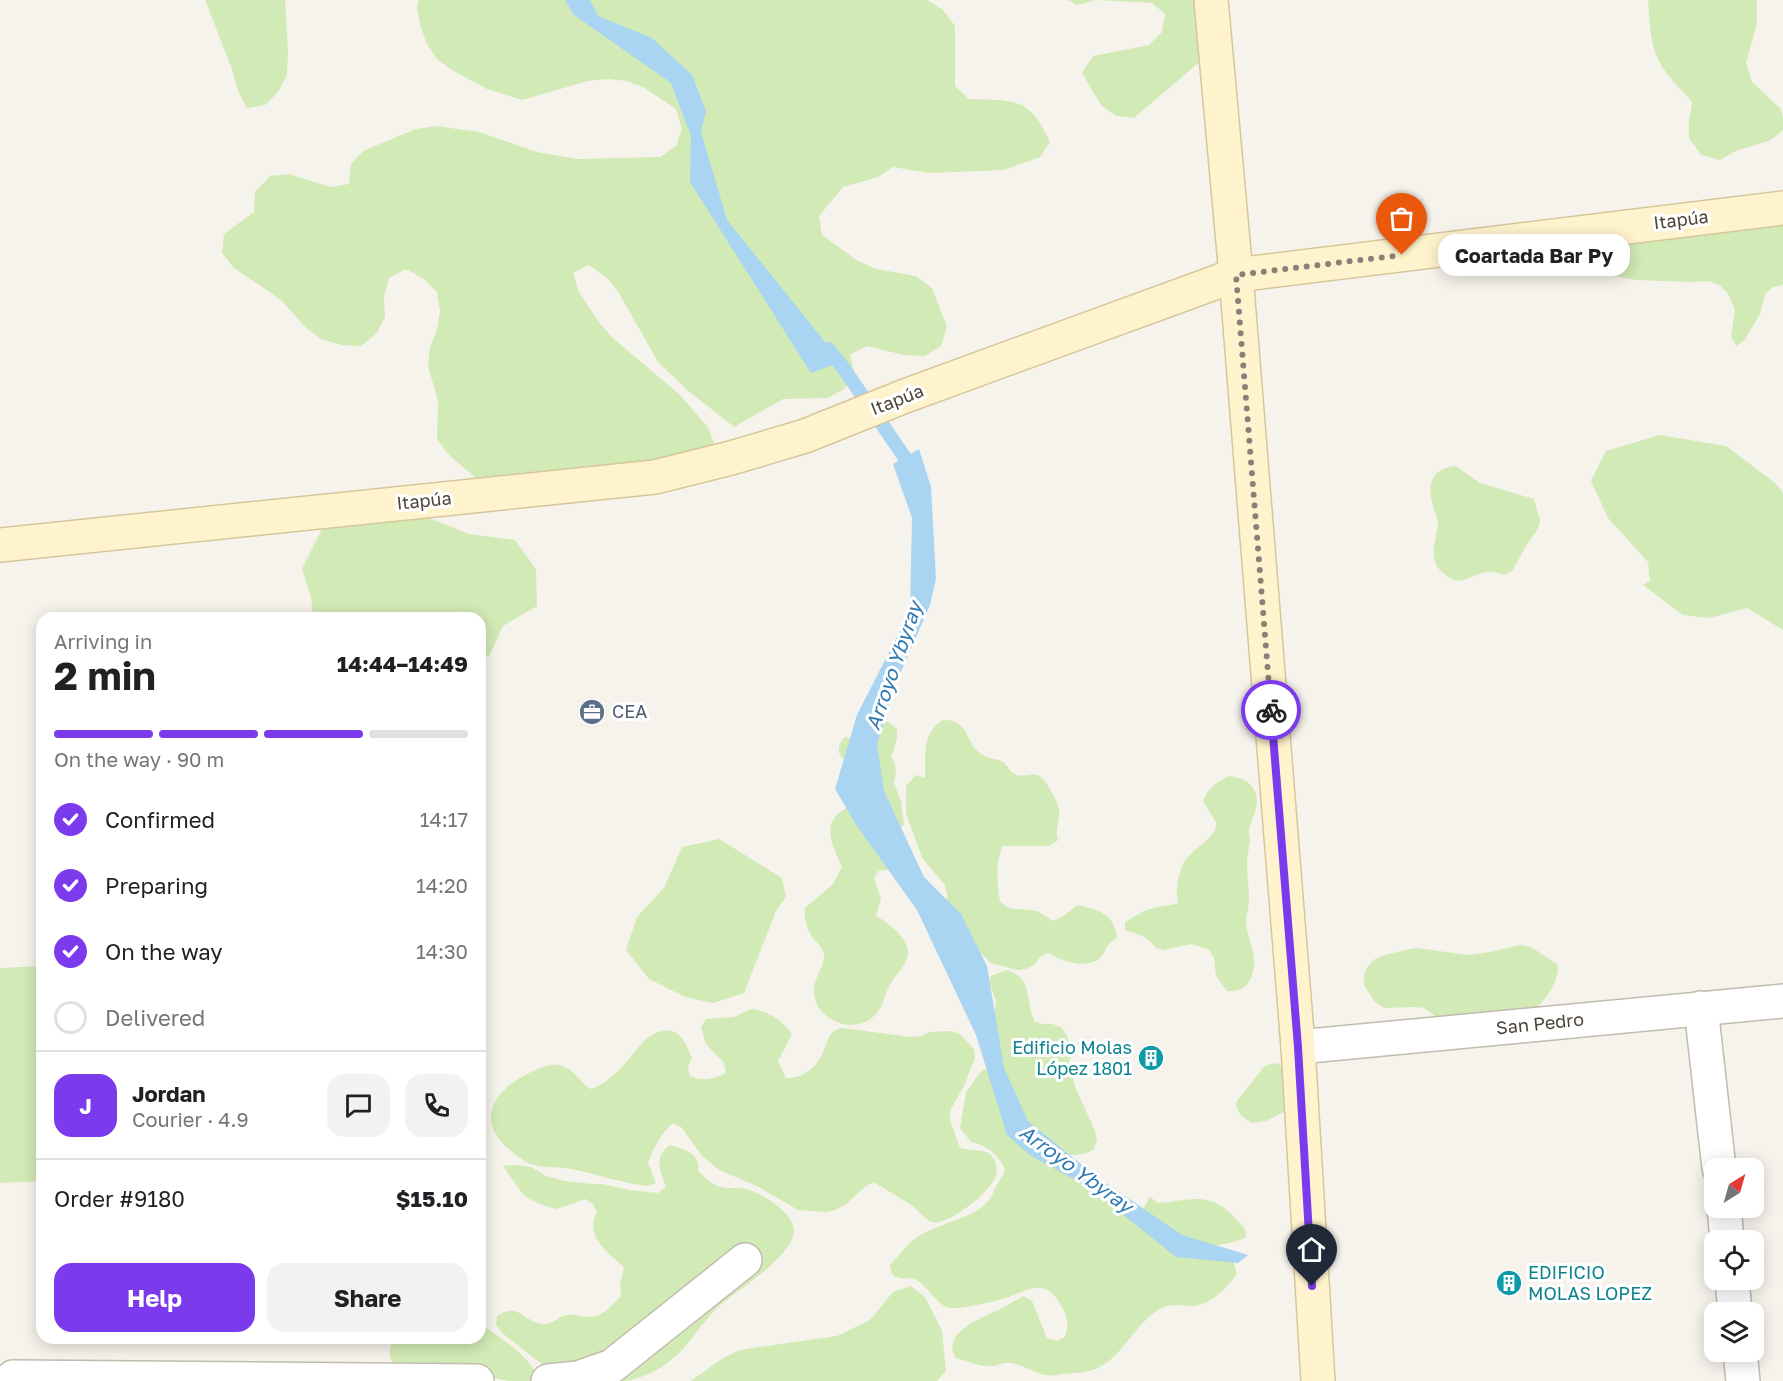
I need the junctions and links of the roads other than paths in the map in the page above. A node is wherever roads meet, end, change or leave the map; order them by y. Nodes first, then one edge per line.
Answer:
1 (1211, 0) edge
2 (1783, 208) edge
3 (1236, 275) junction
4 (1, 541) edge
5 (1783, 1001) edge
6 (1701, 1008) junction
7 (1298, 1047) junction
8 (1718, 1158) edge
9 (745, 1260) dead end
10 (1741, 1362) edge
11 (10, 1375) edge
12 (477, 1381) edge
13 (548, 1381) edge
14 (1318, 1381) edge
15 (1743, 1381) edge

1 - 3 street
2 - 3 street, Itapúa
3 - 4 street, Itapúa
3 - 7 street
5 - 6 street, San Pedro
6 - 7 street, San Pedro
6 - 8 street
7 - 14 street
9 - 13 street
10 - 15 street
11 - 12 street

